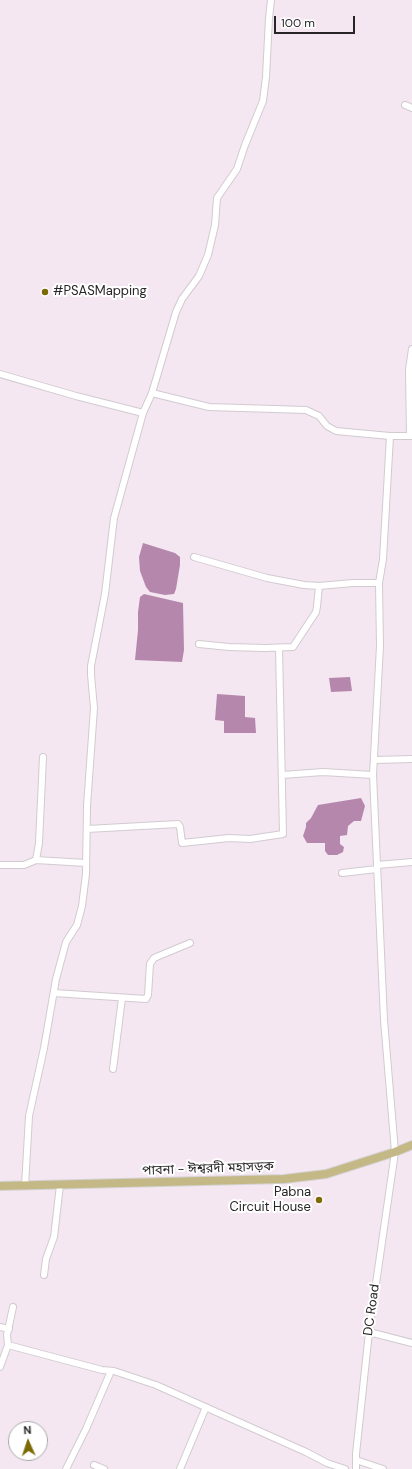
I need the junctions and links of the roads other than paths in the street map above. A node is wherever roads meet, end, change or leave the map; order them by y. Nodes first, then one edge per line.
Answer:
1 (271, 0) edge
2 (404, 105) dead end
3 (412, 108) edge
4 (412, 349) edge
5 (0, 374) edge
6 (152, 393) junction
7 (143, 413) junction
8 (390, 436) junction
9 (411, 436) edge
10 (194, 557) dead end
11 (379, 583) junction
12 (319, 586) junction
13 (199, 644) dead end
14 (279, 648) junction
15 (43, 757) dead end
16 (412, 759) edge
17 (374, 760) junction
18 (282, 775) junction
19 (373, 775) junction
20 (87, 829) junction
21 (36, 860) junction
22 (412, 862) edge
23 (86, 863) junction
24 (0, 865) edge
25 (377, 867) junction
26 (342, 872) dead end
27 (190, 942) dead end
28 (54, 993) junction
29 (122, 998) junction
30 (113, 1069) dead end
31 (412, 1145) edge
32 (395, 1152) junction
33 (60, 1185) junction
34 (0, 1186) edge
35 (25, 1186) junction
36 (44, 1275) dead end
37 (13, 1307) dead end
38 (0, 1326) edge
39 (9, 1329) junction
40 (369, 1332) junction
41 (412, 1343) edge
42 (8, 1345) junction
43 (0, 1367) edge
44 (111, 1371) junction
45 (206, 1407) junction
46 (356, 1460) junction
47 (94, 1465) dead end
48 (66, 1469) edge
49 (104, 1469) edge
50 (180, 1469) edge
51 (345, 1469) edge
52 (356, 1469) edge
53 (383, 1469) edge

1 - 6 street
2 - 3 street
4 - 9 street
5 - 7 street
6 - 7 street
6 - 8 street
7 - 20 street
8 - 9 street
8 - 11 street, DC Road
10 - 12 street
11 - 12 street
11 - 17 street, DC Road
12 - 14 street
13 - 14 street
14 - 18 street
15 - 21 street
16 - 17 street
17 - 19 street, DC Road
18 - 19 street
18 - 20 street
19 - 25 street, DC Road
20 - 23 street
21 - 23 street
21 - 24 street
22 - 25 street
23 - 28 street
25 - 26 street
25 - 32 street, DC Road
27 - 29 street
28 - 29 street
28 - 35 street
29 - 30 street
31 - 32 main road, পাবনা - ঈশ্বরদী মহাসড়ক
32 - 33 main road, পাবনা - ঈশ্বরদী মহাসড়ক
32 - 40 street, DC Road
33 - 35 main road, পাবনা - ঈশ্বরদী মহাসড়ক
33 - 36 street
34 - 35 main road, পাবনা - ঈশ্বরদী মহাসড়ক
37 - 39 street
38 - 39 street
39 - 42 street
40 - 41 street
40 - 46 street, DC Road
42 - 43 street
42 - 44 street
44 - 45 street
44 - 48 street
45 - 50 street
45 - 51 street
46 - 52 street, DC Road
46 - 53 street
47 - 49 street

